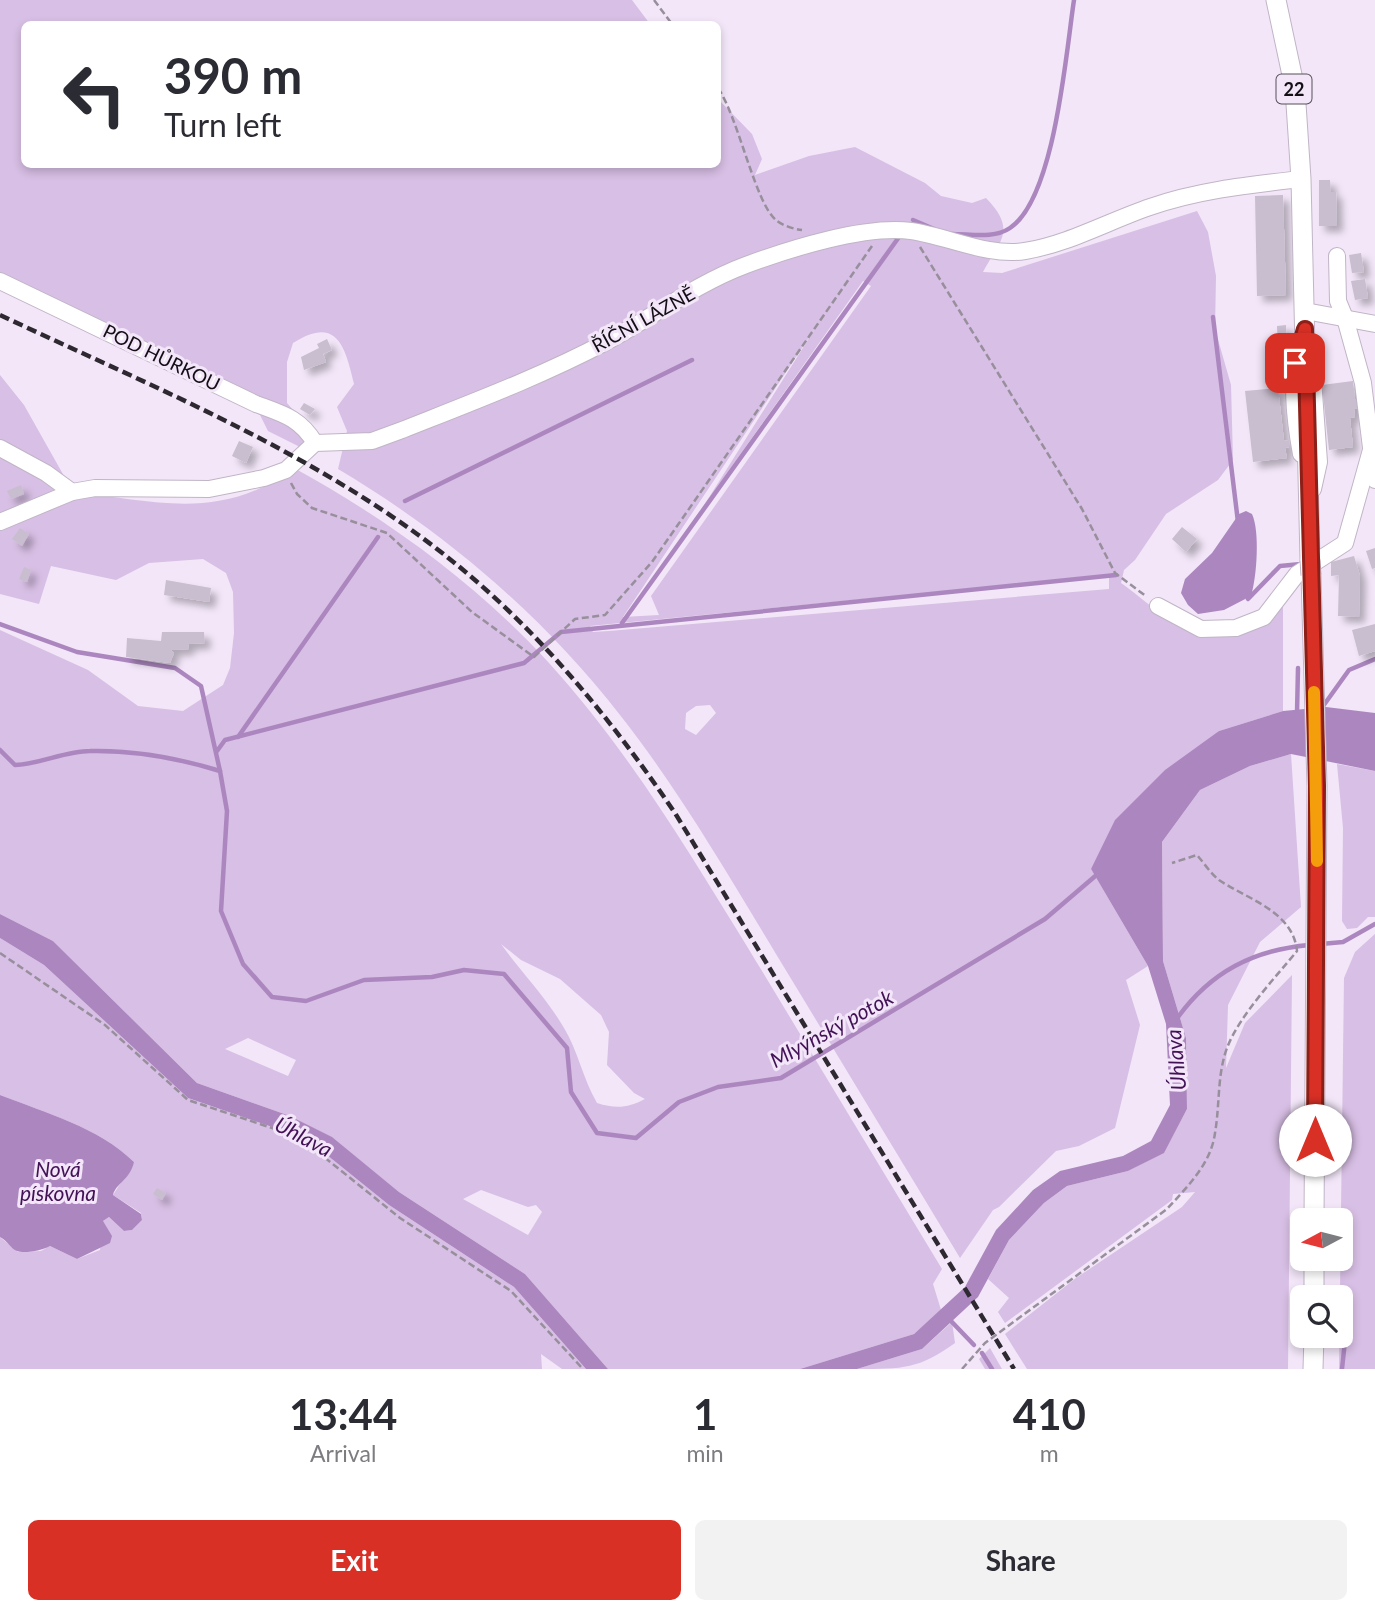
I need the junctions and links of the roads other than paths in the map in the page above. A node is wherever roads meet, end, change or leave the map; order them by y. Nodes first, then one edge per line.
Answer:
1 (1276, 0) edge
2 (1301, 179) junction
3 (1337, 256) dead end
4 (0, 281) edge
5 (1345, 318) junction
6 (1305, 320) junction
7 (1375, 324) edge
8 (315, 443) junction
9 (0, 448) edge
10 (1371, 450) junction
11 (1375, 480) edge
12 (72, 492) junction
13 (0, 522) edge
14 (1158, 606) road end
15 (1314, 1208) edge
16 (1314, 1348) edge
17 (1313, 1369) edge

1 - 2 main road, 22
2 - 6 main road, 22
2 - 8 street, ŘÍČNÍ LÁZNĚ
3 - 5 street
4 - 8 street, POD HŮRKOU
5 - 6 street
5 - 7 street
5 - 10 street
6 - 15 main road, 22
8 - 12 street
9 - 12 street
10 - 11 street
10 - 14 street
12 - 13 street
16 - 17 main road

